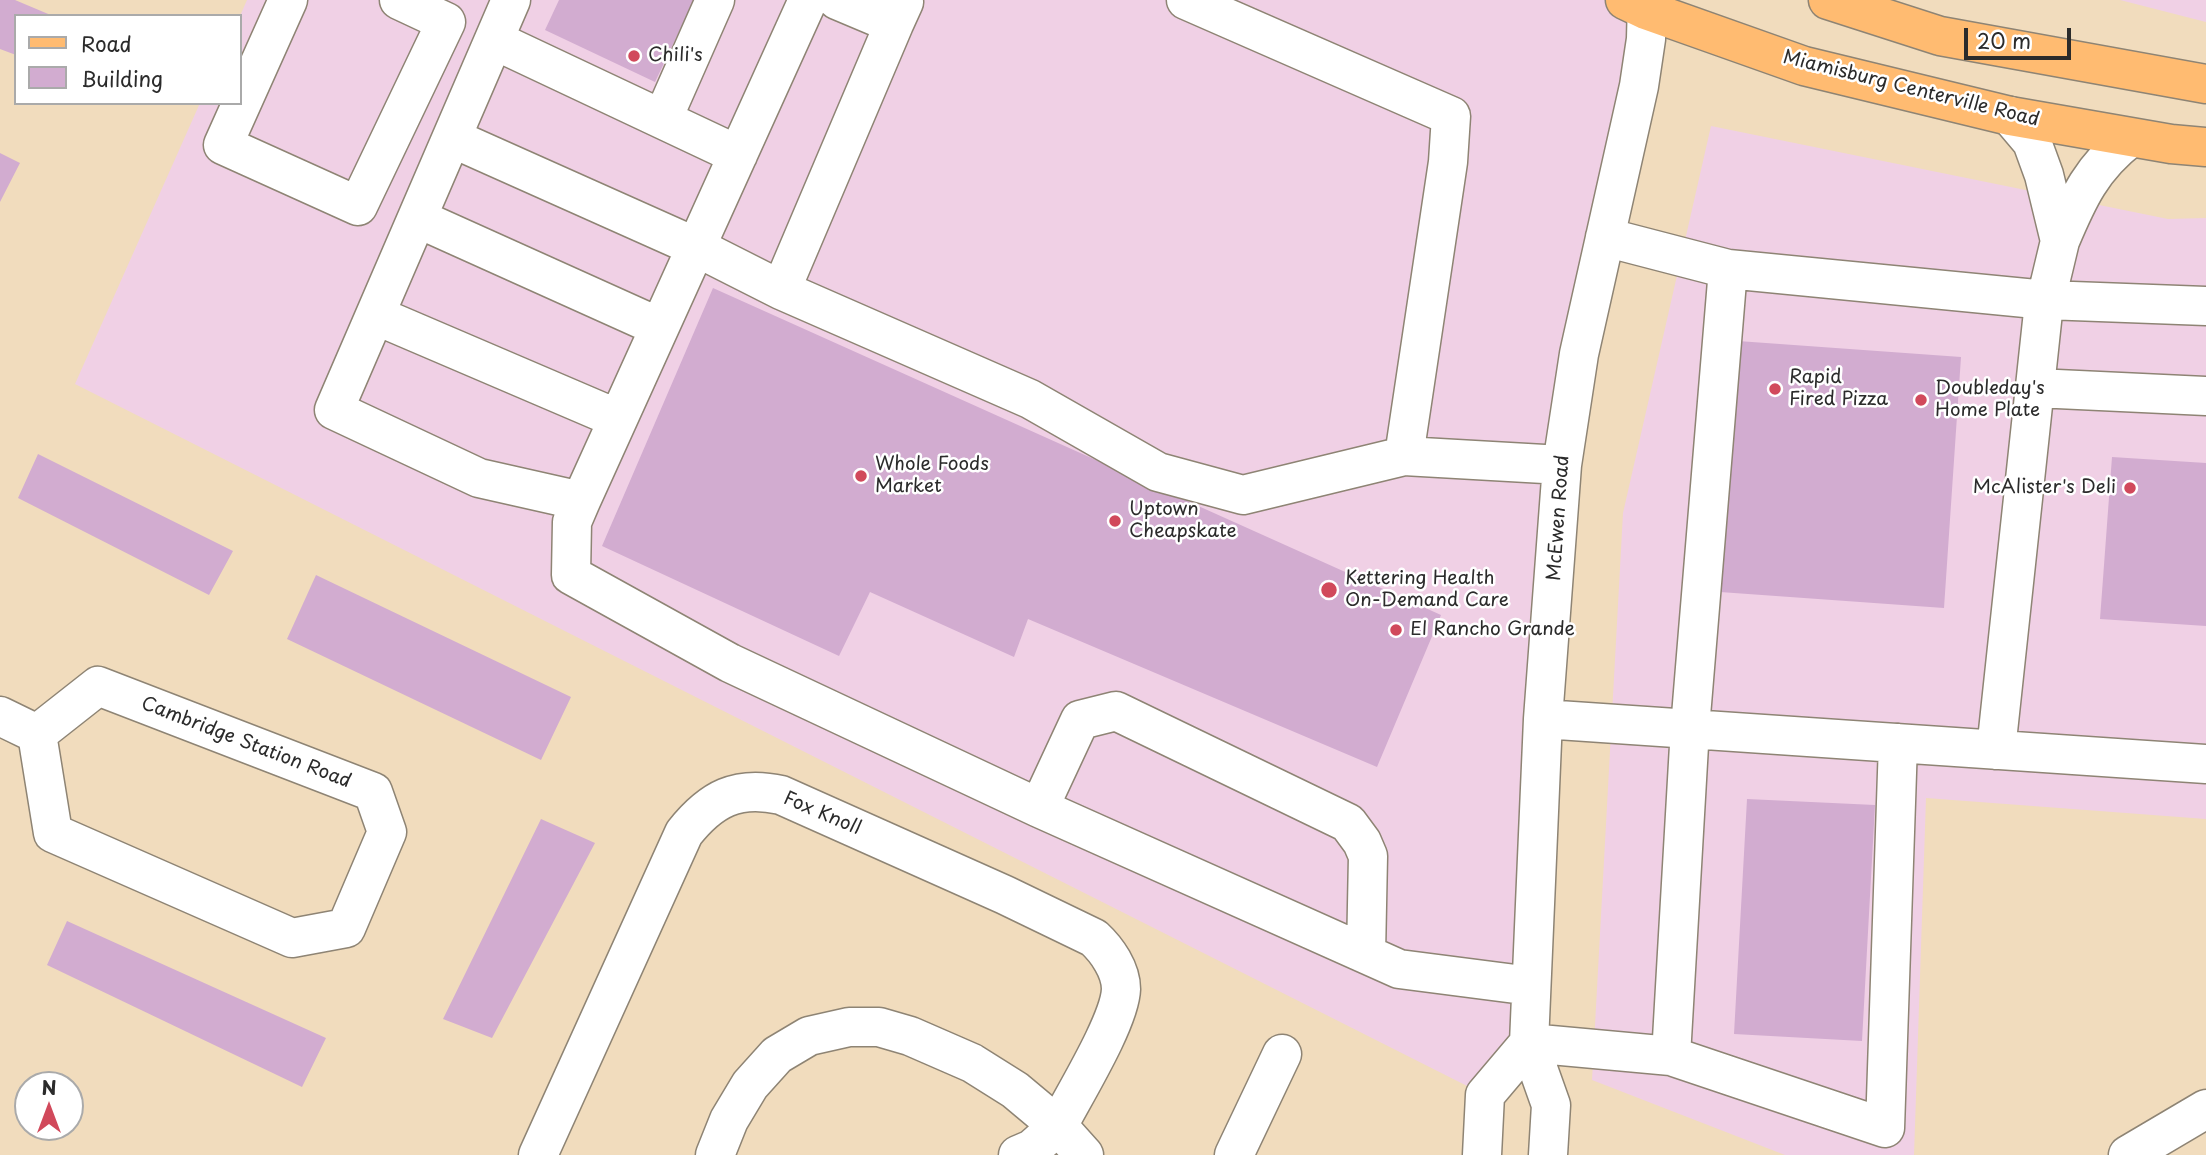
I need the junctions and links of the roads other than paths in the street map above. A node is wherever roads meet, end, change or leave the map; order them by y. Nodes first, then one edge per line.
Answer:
1 (288, 0) edge
2 (399, 0) edge
3 (511, 0) edge
4 (715, 0) edge
5 (808, 0) edge
6 (837, 0) edge
7 (1186, 0) edge
8 (1828, 0) edge
9 (1639, 3) edge
10 (453, 11) edge
11 (899, 12) edge
12 (494, 40) junction
13 (2206, 84) edge
14 (242, 103) edge
15 (241, 105) edge
16 (2010, 116) junction
17 (663, 118) junction
18 (452, 138) junction
19 (2130, 138) junction
20 (2206, 147) edge
21 (738, 155) junction
22 (417, 218) junction
23 (1605, 237) junction
24 (2060, 241) junction
25 (696, 247) junction
26 (1728, 269) junction
27 (781, 290) junction
28 (2046, 300) junction
29 (2206, 306) edge
30 (375, 315) junction
31 (659, 327) junction
32 (2036, 388) junction
33 (2206, 396) edge
34 (618, 419) junction
35 (1404, 456) junction
36 (1562, 465) junction
37 (581, 500) junction
38 (0, 716) edge
39 (1543, 719) junction
40 (1690, 728) junction
41 (37, 734) junction
42 (1898, 743) junction
43 (1996, 750) junction
44 (2206, 764) edge
45 (1040, 808) junction
46 (1366, 954) junction
47 (1531, 986) junction
48 (1529, 1043) junction
49 (1282, 1054) dead end
50 (1671, 1056) junction
51 (2206, 1109) edge
52 (1058, 1126) junction
53 (538, 1155) edge
54 (715, 1155) edge
55 (1018, 1155) edge
56 (1084, 1155) edge
57 (1234, 1155) edge
58 (1482, 1155) edge
59 (1548, 1155) edge
60 (2128, 1155) edge

1 - 14 street
2 - 10 street
3 - 12 street
4 - 17 street
5 - 21 street
6 - 11 street
7 - 35 street
8 - 13 main road
9 - 16 main road, Miamisburg Centerville Road
9 - 23 street, McEwen Road
10 - 15 street
11 - 27 street
12 - 17 street
12 - 18 street
16 - 19 main road, Miamisburg Centerville Road
16 - 24 street
17 - 21 street
18 - 22 street
18 - 25 street
19 - 20 main road, Miamisburg Centerville Road
19 - 24 street
21 - 25 street
22 - 30 street
22 - 31 street
23 - 26 street
23 - 36 street, McEwen Road
24 - 28 street
25 - 27 street
25 - 31 street
26 - 28 street
26 - 40 street
27 - 35 street
28 - 29 street
28 - 32 street
30 - 34 street
30 - 37 street
31 - 34 street
32 - 33 street
32 - 43 street
34 - 37 street
35 - 36 street
36 - 39 street, McEwen Road
37 - 45 street
38 - 41 street
39 - 40 street
39 - 47 street, McEwen Road
40 - 42 street
40 - 50 street
41 - 41 street, Cambridge Station Road
42 - 43 street
42 - 50 street
43 - 44 street
45 - 46 street
45 - 46 street
46 - 47 street
47 - 48 street, McEwen Road
48 - 50 street
48 - 58 street
48 - 59 street, McEwen Road
49 - 57 street
51 - 60 street
52 - 53 street, Fox Knoll
52 - 54 street
52 - 55 street, Fox Knoll
52 - 56 street

